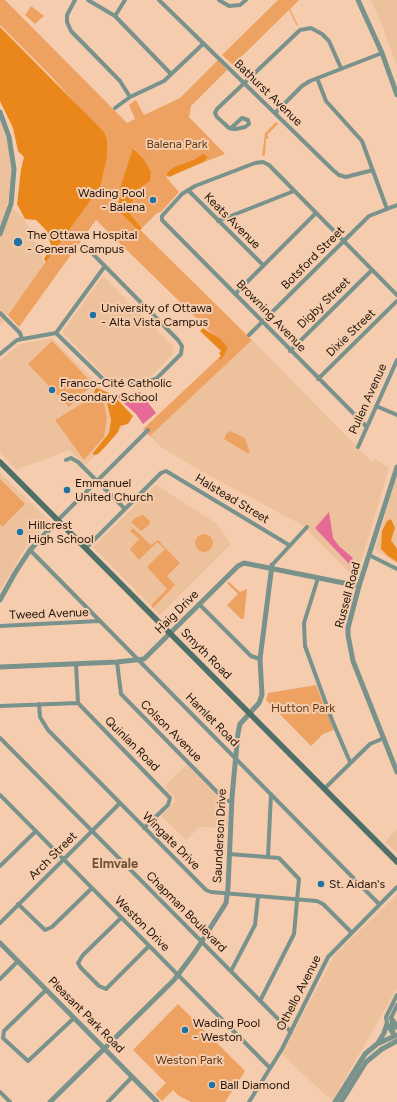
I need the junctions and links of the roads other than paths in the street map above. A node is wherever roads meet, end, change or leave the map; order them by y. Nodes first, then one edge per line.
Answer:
1 (75, 0) edge
2 (88, 0) edge
3 (125, 0) edge
4 (159, 0) edge
5 (219, 0) edge
6 (246, 0) edge
7 (358, 0) edge
8 (115, 16) junction
9 (203, 44) junction
10 (382, 53) junction
11 (341, 68) junction
12 (171, 74) junction
13 (317, 78) junction
14 (244, 82) junction
15 (397, 95) edge
16 (130, 97) junction
17 (115, 108) dead end
18 (0, 112) edge
19 (275, 113) junction
20 (231, 128) dead end
21 (373, 170) junction
22 (188, 190) junction
23 (294, 191) junction
24 (397, 205) edge
25 (387, 209) junction
26 (316, 214) junction
27 (218, 221) junction
28 (0, 234) edge
29 (344, 242) junction
30 (84, 245) dead end
31 (263, 265) junction
32 (105, 266) junction
33 (372, 270) junction
34 (235, 294) junction
35 (397, 295) edge
36 (397, 301) edge
37 (0, 313) edge
38 (262, 322) junction
39 (56, 333) junction
40 (249, 335) dead end
41 (22, 339) junction
42 (290, 351) junction
43 (0, 354) edge
44 (397, 360) edge
45 (318, 379) junction
46 (376, 406) junction
47 (397, 415) edge
48 (366, 426) junction
49 (148, 430) dead end
50 (358, 447) dead end
51 (66, 460) dead end
52 (0, 462) edge
53 (397, 467) edge
54 (97, 482) junction
55 (125, 510) junction
56 (58, 520) junction
57 (307, 527) dead end
58 (289, 545) junction
59 (86, 548) junction
60 (30, 550) junction
61 (369, 555) junction
62 (271, 567) junction
63 (397, 569) edge
64 (318, 578) junction
65 (360, 586) junction
66 (0, 600) edge
67 (199, 604) junction
68 (99, 621) junction
69 (0, 626) edge
70 (170, 633) junction
71 (260, 659) junction
72 (138, 660) junction
73 (117, 662) junction
74 (76, 664) junction
75 (0, 667) edge
76 (78, 703) junction
77 (39, 704) junction
78 (0, 706) edge
79 (249, 714) junction
80 (0, 738) edge
81 (384, 738) junction
82 (235, 758) junction
83 (350, 762) junction
84 (397, 772) edge
85 (324, 789) junction
86 (271, 794) junction
87 (0, 796) edge
88 (231, 802) junction
89 (120, 803) junction
90 (144, 828) junction
91 (36, 831) junction
92 (93, 831) junction
93 (229, 854) junction
94 (268, 857) junction
95 (64, 859) junction
96 (397, 862) edge
97 (0, 866) edge
98 (397, 887) edge
99 (92, 888) junction
100 (228, 893) junction
101 (258, 897) junction
102 (298, 899) junction
103 (18, 904) junction
104 (379, 904) junction
105 (121, 918) junction
106 (0, 923) edge
107 (351, 932) junction
108 (201, 942) junction
109 (0, 943) edge
110 (149, 946) junction
111 (18, 961) junction
112 (231, 971) junction
113 (179, 974) junction
114 (0, 979) edge
115 (46, 990) junction
116 (397, 995) edge
117 (260, 1000) junction
118 (397, 1005) edge
119 (74, 1018) junction
120 (392, 1018) junction
121 (387, 1024) junction
122 (397, 1027) edge
123 (291, 1032) junction
124 (395, 1035) edge
125 (396, 1041) edge
126 (377, 1044) junction
127 (105, 1049) junction
128 (270, 1068) junction
129 (132, 1077) junction
130 (350, 1082) junction
131 (1, 1095) edge
132 (10, 1102) edge
133 (50, 1102) edge
134 (108, 1102) edge
135 (155, 1102) edge
136 (249, 1102) edge
137 (335, 1102) edge
138 (341, 1102) edge

1 - 16 street
2 - 8 street
3 - 8 street
4 - 9 street, Bathurst Avenue
5 - 6 street
7 - 10 street
8 - 12 street
9 - 12 street
9 - 14 street, Bathurst Avenue
10 - 11 street
10 - 15 street
11 - 13 street
11 - 14 street
12 - 16 street
13 - 19 street
13 - 21 street
14 - 19 street, Bathurst Avenue
14 - 20 street
16 - 17 street
18 - 28 street
19 - 21 street, Bathurst Avenue
21 - 25 street
22 - 23 street
22 - 27 street, Keats Avenue
22 - 34 street, Browning Avenue
23 - 26 street
23 - 27 street
24 - 25 street, Botsford Street
25 - 29 street, Botsford Street
26 - 29 street
26 - 31 street
27 - 31 street, Keats Avenue
29 - 33 street
29 - 38 street, Botsford Street
30 - 32 street
31 - 34 street
32 - 39 street
32 - 39 street
33 - 35 street
33 - 42 street, Digby Street
34 - 38 street, Browning Avenue
36 - 45 street, Dixie Street
37 - 41 street
38 - 40 street, Botsford Street
38 - 42 street, Browning Avenue
39 - 41 street
41 - 43 street
42 - 45 street, Browning Avenue
44 - 46 street, Pullen Avenue
45 - 48 street, Browning Avenue
46 - 47 street
46 - 48 street, Pullen Avenue
48 - 50 street, Pullen Avenue
49 - 54 street
51 - 54 street
52 - 56 main road, Smyth Road
53 - 61 street, Russell Road
54 - 55 street
54 - 56 street
55 - 58 street, Halstead Street
55 - 59 street
56 - 59 main road, Smyth Road
56 - 60 street
57 - 58 street
58 - 62 street
59 - 70 main road, Smyth Road
60 - 66 street
60 - 68 street, Hamlet Road
61 - 63 street
61 - 65 street, Russell Road
62 - 64 street, Haig Drive
62 - 67 street, Haig Drive
62 - 71 street, Saunderson Drive
64 - 65 street, Haig Drive
64 - 83 street
65 - 81 street, Russell Road
67 - 70 street, Haig Drive
67 - 71 street
68 - 69 street, Tweed Avenue
68 - 72 street, Hamlet Road
70 - 72 street, Haig Drive
70 - 79 main road, Smyth Road
71 - 79 street, Saunderson Drive
72 - 73 street, Haig Drive
72 - 82 street, Hamlet Road
73 - 74 street, Haig Drive
73 - 88 street, Colson Avenue
74 - 75 street, Haig Drive
74 - 76 street
76 - 77 street
76 - 90 street, Quinlan Road
77 - 78 street
77 - 89 street, Wingate Drive
79 - 82 street, Saunderson Drive
79 - 85 main road, Smyth Road
80 - 92 street, Chapman Boulevard
81 - 83 street
81 - 84 street, Russell Road
82 - 86 street, Hamlet Road
82 - 88 street, Saunderson Drive
83 - 85 street
85 - 96 main road, Smyth Road
86 - 94 street
86 - 104 street, Hamlet Road
87 - 91 street, Weston Drive
88 - 93 street, Saunderson Drive
89 - 90 street, Wingate Drive
89 - 92 street, Arch Street
90 - 100 street, Wingate Drive
91 - 95 street, Weston Drive
91 - 97 street
92 - 95 street, Arch Street
92 - 108 street, Chapman Boulevard
93 - 94 street
93 - 100 street, Saunderson Drive
94 - 102 street
95 - 99 street, Weston Drive
95 - 103 street, Arch Street
98 - 104 street, Othello Avenue
99 - 103 street
99 - 105 street, Weston Drive
100 - 101 street, Wingate Drive
100 - 108 street, Saunderson Drive
101 - 102 street, Wingate Drive
101 - 112 street
102 - 107 street, Wingate Drive
102 - 117 street
103 - 106 street, Arch Street
104 - 107 street, Othello Avenue
105 - 110 street, Weston Drive
105 - 110 street
107 - 123 street, Othello Avenue
108 - 112 street, Chapman Boulevard
108 - 113 street, Saunderson Drive
109 - 111 street, Pleasant Park Road
110 - 113 street, Weston Drive
111 - 114 street
111 - 115 street, Pleasant Park Road
112 - 117 street, Chapman Boulevard
113 - 127 street, Saunderson Drive
113 - 128 street, Weston Drive
115 - 119 street, Pleasant Park Road
115 - 119 street
116 - 121 street
117 - 123 street, Chapman Boulevard
118 - 120 street
119 - 127 street, Pleasant Park Road
120 - 122 street
120 - 124 street
121 - 124 street
121 - 126 street
123 - 128 street, Othello Avenue
124 - 125 street
124 - 126 street
125 - 130 street
126 - 130 street
127 - 129 street, Pleasant Park Road
127 - 133 street, Saunderson Drive
128 - 136 street, Othello Avenue
129 - 134 street
129 - 135 street, Pleasant Park Road
130 - 137 street
130 - 138 street
131 - 132 street

